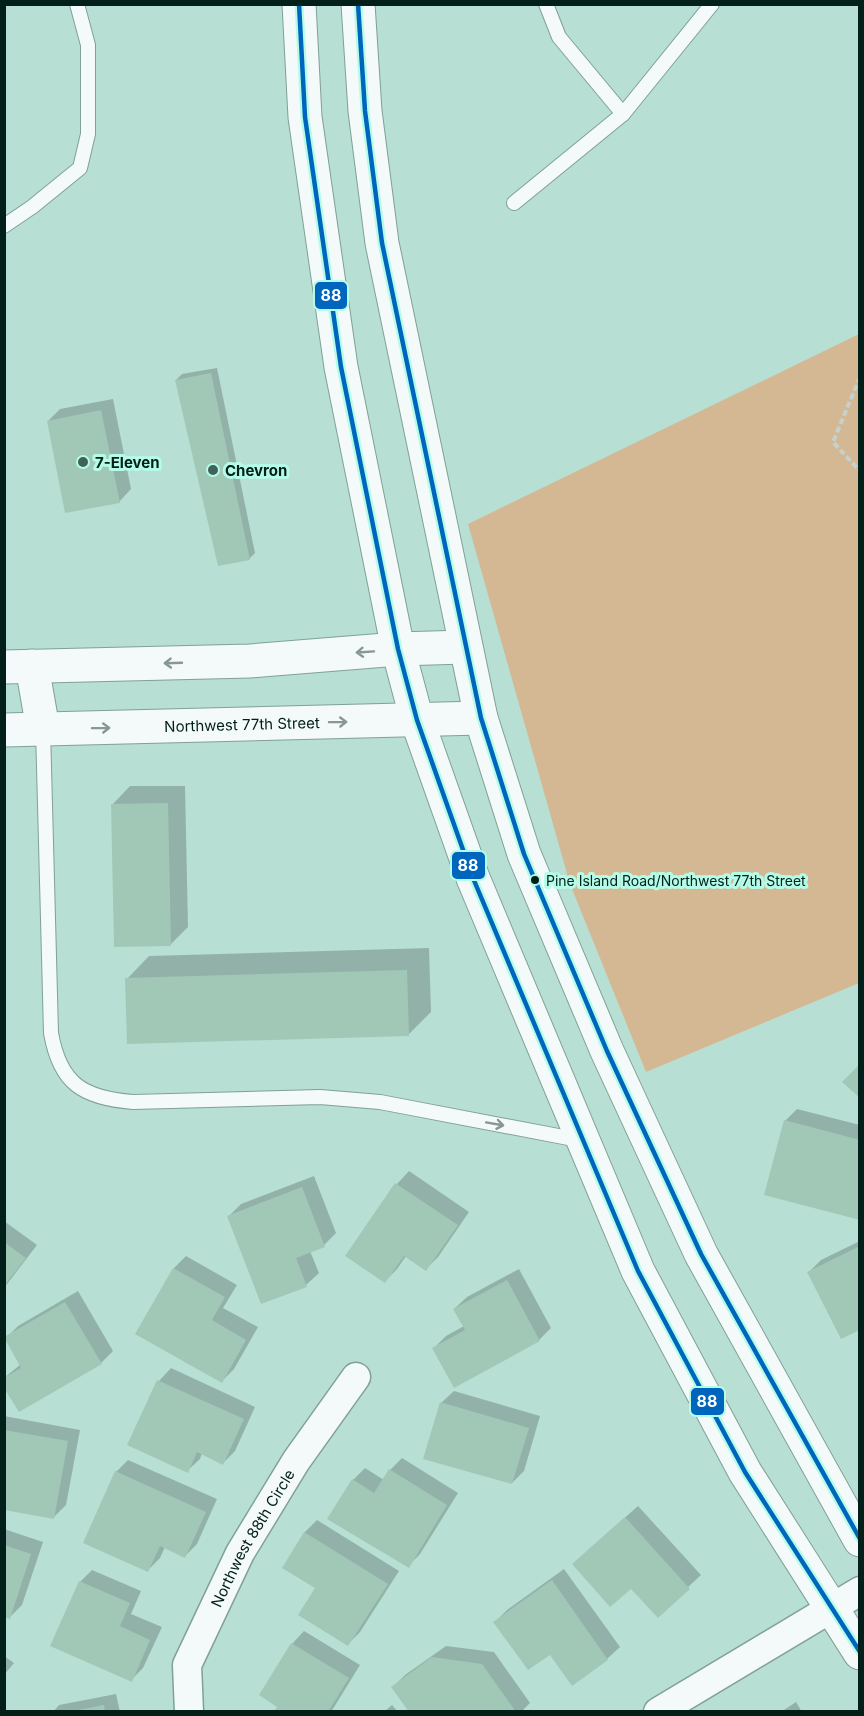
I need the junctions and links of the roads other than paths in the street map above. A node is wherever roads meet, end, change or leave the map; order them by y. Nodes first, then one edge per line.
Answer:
1 (77, 4) edge
2 (299, 4) edge
3 (358, 4) edge
4 (546, 4) edge
5 (712, 4) edge
6 (622, 114) junction
7 (514, 203) dead end
8 (4, 226) edge
9 (465, 646) junction
10 (398, 650) junction
11 (19, 667) edge
12 (481, 718) junction
13 (417, 720) junction
14 (43, 729) junction
15 (4, 730) edge
16 (583, 1140) junction
17 (356, 1377) dead end
18 (860, 1540) edge
19 (860, 1591) edge
20 (832, 1608) junction
21 (860, 1653) edge
22 (189, 1712) edge
23 (658, 1712) edge

1 - 8 lane
2 - 10 main road
3 - 9 main road
4 - 6 lane
5 - 6 lane
6 - 7 lane
9 - 10 main road
9 - 12 main road
10 -> 11 main road
10 - 13 main road
11 - 14 main road
12 - 13 main road, Northwest 77th Street
12 - 18 main road
14 -> 13 main road, Northwest 77th Street
13 - 16 main road
14 - 15 main road, Northwest 77th Street
14 -> 16 lane
16 - 20 main road
17 - 22 street, Northwest 88th Circle
19 - 20 street
20 - 21 main road
20 - 23 street

